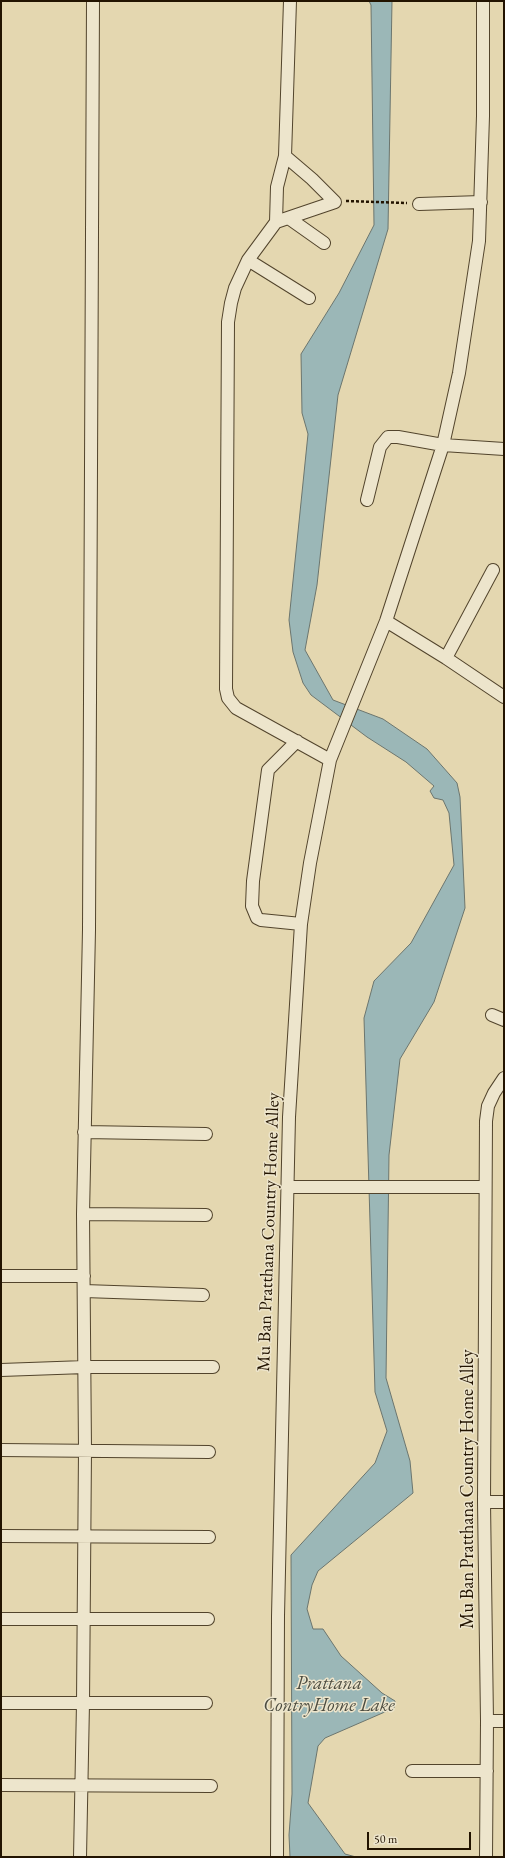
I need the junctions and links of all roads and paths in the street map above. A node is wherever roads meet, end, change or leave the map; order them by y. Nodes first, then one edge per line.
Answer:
1 (93, 1) edge
2 (290, 1) edge
3 (483, 1) edge
4 (285, 156) junction
5 (358, 200) dead end
6 (401, 202) dead end
7 (481, 202) junction
8 (418, 204) dead end
9 (290, 218) junction
10 (276, 222) junction
11 (324, 243) dead end
12 (248, 260) junction
13 (309, 298) dead end
14 (443, 444) junction
15 (504, 449) edge
16 (367, 500) dead end
17 (493, 570) dead end
18 (386, 621) junction
19 (446, 658) junction
20 (504, 697) edge
21 (297, 741) junction
22 (330, 760) junction
23 (301, 924) junction
24 (492, 1015) dead end
25 (504, 1020) edge
26 (504, 1078) edge
27 (84, 1132) junction
28 (206, 1134) dead end
29 (485, 1186) junction
30 (289, 1187) junction
31 (83, 1214) junction
32 (206, 1215) dead end
33 (1, 1276) edge
34 (84, 1276) junction
35 (84, 1291) junction
36 (203, 1295) dead end
37 (85, 1367) junction
38 (213, 1367) dead end
39 (1, 1370) edge
40 (1, 1450) edge
41 (85, 1450) junction
42 (209, 1452) dead end
43 (484, 1502) junction
44 (504, 1502) edge
45 (1, 1536) edge
46 (85, 1536) junction
47 (209, 1536) dead end
48 (1, 1619) edge
49 (208, 1619) dead end
50 (84, 1620) junction
51 (1, 1703) edge
52 (84, 1703) junction
53 (206, 1703) dead end
54 (487, 1720) junction
55 (504, 1721) edge
56 (412, 1771) dead end
57 (487, 1771) junction
58 (1, 1786) edge
59 (81, 1786) junction
60 (211, 1786) dead end
61 (80, 1857) edge
62 (277, 1857) edge
63 (486, 1857) edge

1 - 27 street
2 - 4 street
3 - 7 street, Mu Ban Pratthana Country Home Alley
4 - 9 street
4 - 10 street
5 - 6 path
7 - 8 street
7 - 14 street, Mu Ban Pratthana Country Home Alley
9 - 10 street
9 - 11 street
10 - 12 street
12 - 13 street
12 - 21 street
14 - 15 street
14 - 16 street
14 - 18 street, Mu Ban Pratthana Country Home Alley
17 - 19 street
18 - 19 street
18 - 22 street, Mu Ban Pratthana Country Home Alley
19 - 20 street
21 - 22 street
21 - 23 street
22 - 23 street, Mu Ban Pratthana Country Home Alley
23 - 30 street, Mu Ban Pratthana Country Home Alley
24 - 25 street
26 - 29 street, Mu Ban Pratthana Country Home Alley
27 - 28 street
27 - 31 street
29 - 30 street
29 - 43 street, Mu Ban Pratthana Country Home Alley
30 - 62 street, Mu Ban Pratthana Country Home Alley
31 - 32 street
31 - 34 street
33 - 34 street
34 - 35 street
35 - 36 street
35 - 37 street
37 - 38 street
37 - 39 street
37 - 41 street
40 - 41 street
41 - 42 street
41 - 46 street
43 - 44 street
43 - 54 street, Mu Ban Pratthana Country Home Alley
45 - 46 street
46 - 47 street
46 - 50 street
48 - 50 street
49 - 50 street
50 - 52 street
51 - 52 street
52 - 53 street
52 - 59 street
54 - 55 street
54 - 57 street, Mu Ban Pratthana Country Home Alley
56 - 57 street
57 - 63 street, Mu Ban Pratthana Country Home Alley
58 - 59 street
59 - 60 street
59 - 61 street

